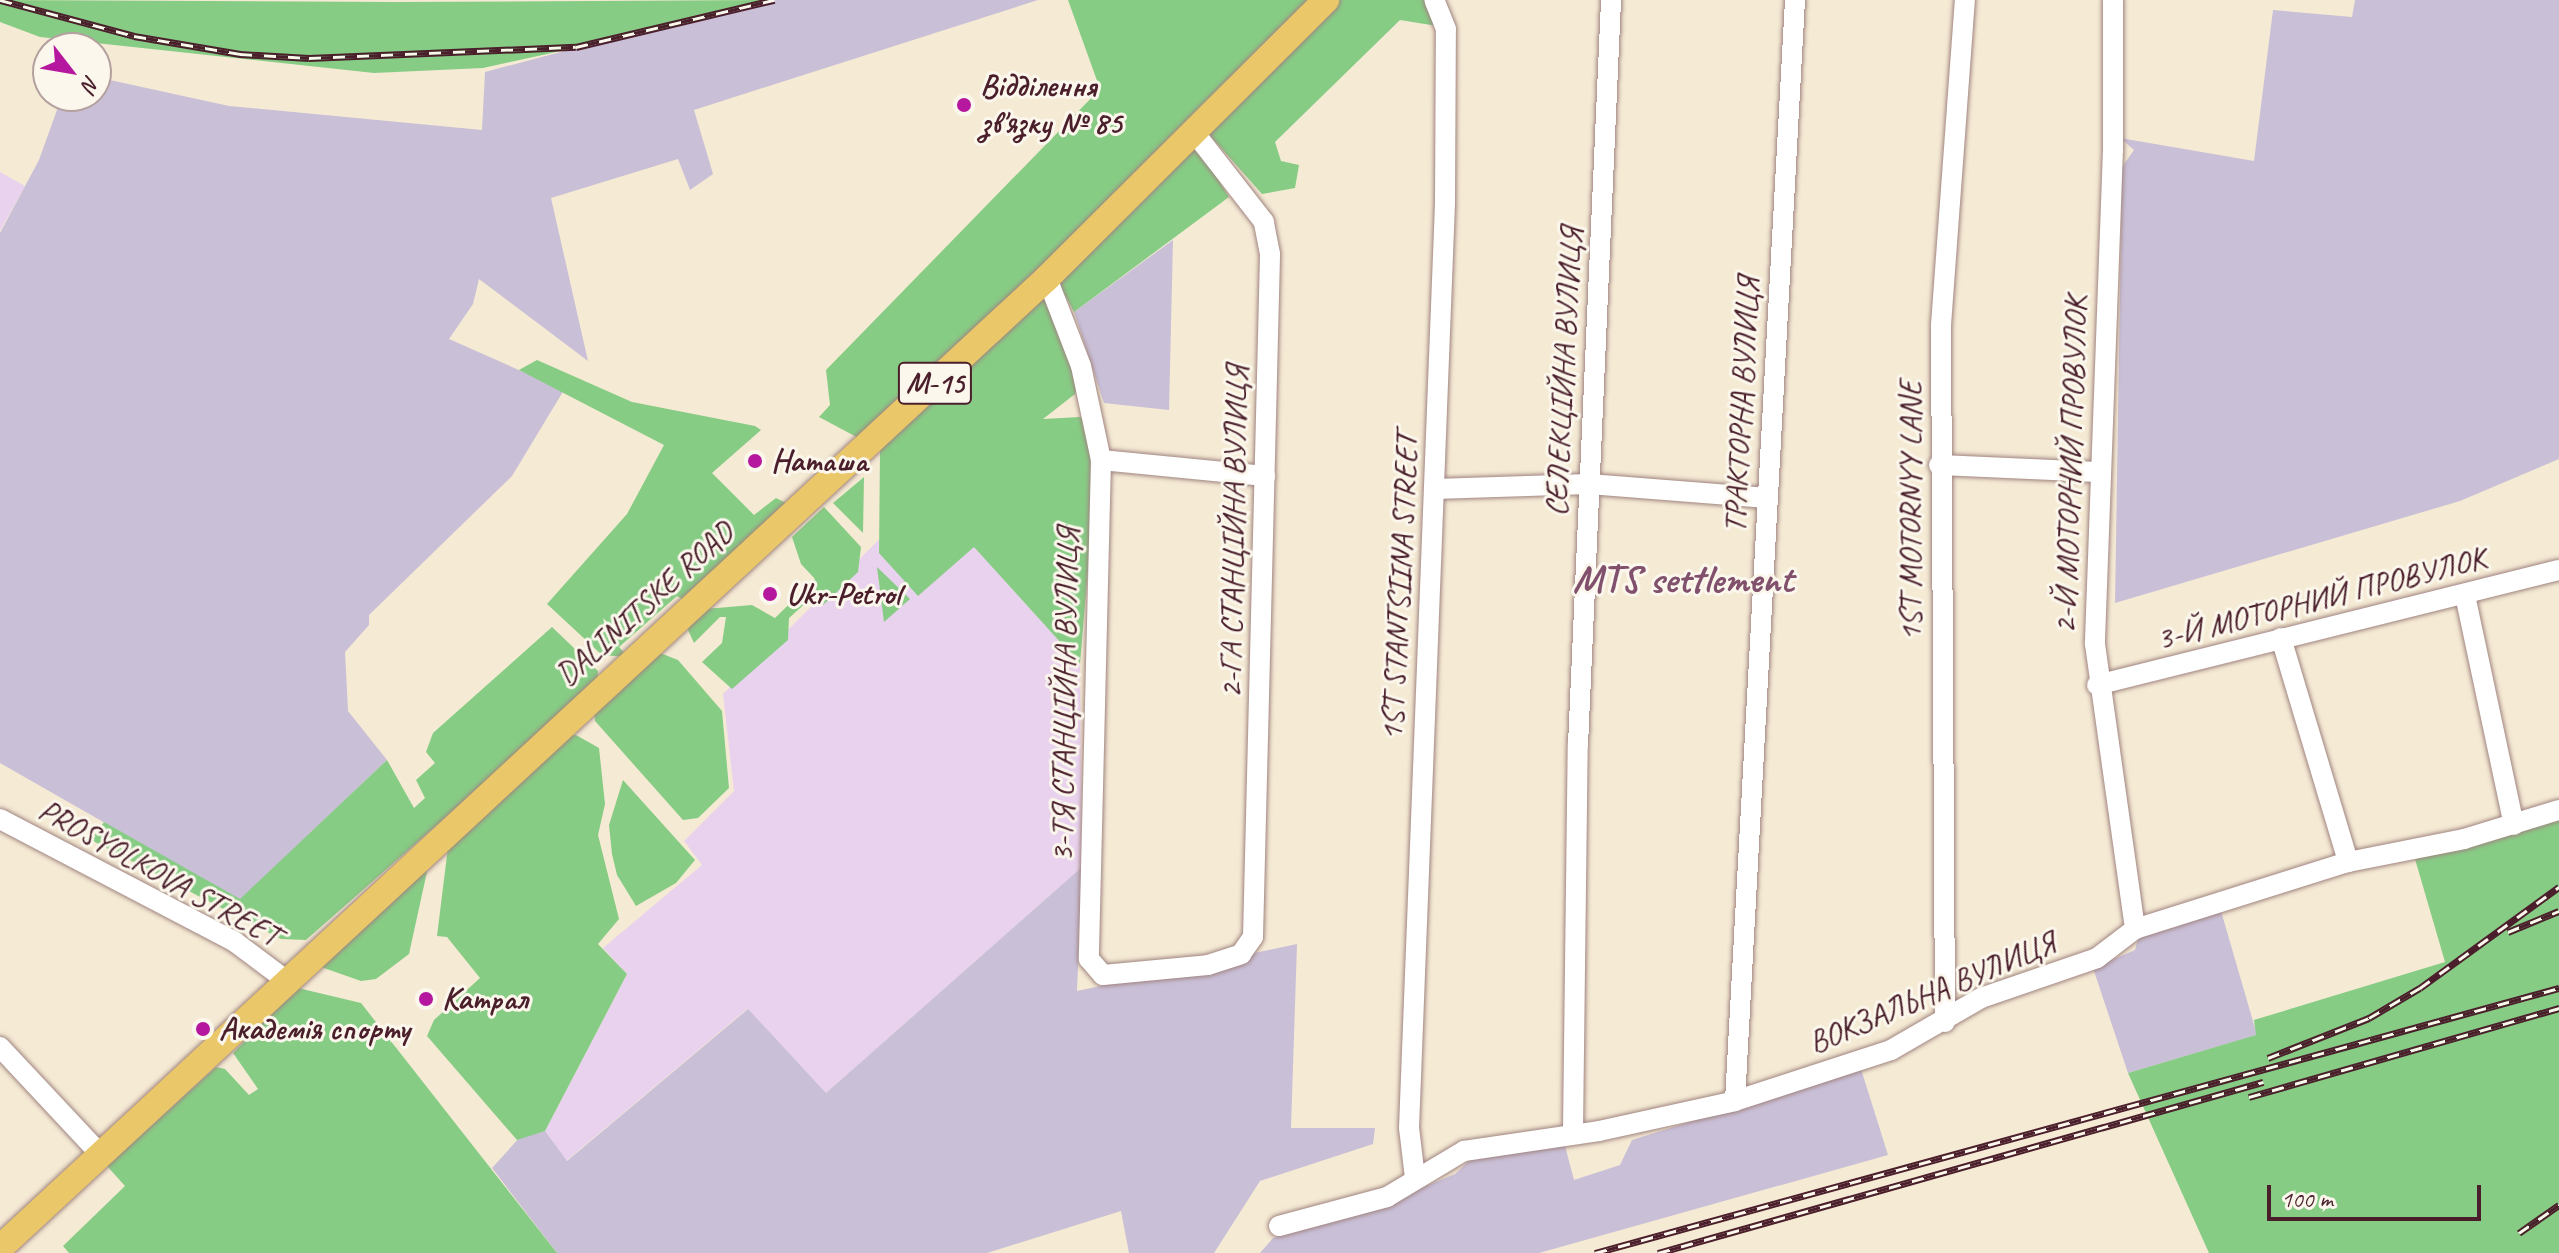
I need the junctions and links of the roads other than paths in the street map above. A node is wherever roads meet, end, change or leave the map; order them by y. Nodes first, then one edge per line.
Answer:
1 (1326, 0) edge
2 (1434, 0) edge
3 (1611, 0) edge
4 (1795, 0) edge
5 (1965, 0) edge
6 (2113, 0) edge
7 (1194, 132) junction
8 (1047, 278) junction
9 (1101, 460) junction
10 (1939, 465) junction
11 (2099, 472) junction
12 (1265, 476) junction
13 (1589, 484) junction
14 (1435, 489) junction
15 (1767, 498) junction
16 (2559, 570) edge
17 (2465, 595) junction
18 (2281, 638) junction
19 (2097, 685) junction
20 (2559, 810) edge
21 (0, 819) edge
22 (2514, 825) junction
23 (2348, 862) junction
24 (2135, 929) junction
25 (1241, 954) joint
26 (287, 981) junction
27 (1945, 1022) junction
28 (0, 1047) edge
29 (1735, 1101) junction
30 (1573, 1131) junction
31 (101, 1155) junction
32 (1415, 1178) junction
33 (1279, 1226) dead end
34 (0, 1248) edge

1 - 7 main road, DALINITSKE ROAD / М-15
2 - 14 street, 1ST STANTSIINA STREET
3 - 13 street, СЕЛЕКЦІЙНА ВУЛИЦЯ
4 - 15 street, ТРАКТОРНА ВУЛИЦЯ
5 - 10 street, 1ST MOTORNYY LANE
6 - 11 street, 2-Й МОТОРНИЙ ПРОВУЛОК
7 - 8 main road, DALINITSKE ROAD / М-15
7 - 12 street, 2-ГА СТАНЦІЙНА ВУЛИЦЯ
8 - 9 street, 3-ТЯ СТАНЦІЙНА ВУЛИЦЯ
8 - 26 main road, DALINITSKE ROAD / М-15
9 - 12 street
9 - 25 street, 3-ТЯ СТАНЦІЙНА ВУЛИЦЯ
10 - 11 street
10 - 27 street, 1ST MOTORNYY LANE
11 - 19 street, 2-Й МОТОРНИЙ ПРОВУЛОК
12 - 25 street, 2-ГА СТАНЦІЙНА ВУЛИЦЯ
13 - 14 street
13 - 15 street
13 - 30 street, СЕЛЕКЦІЙНА ВУЛИЦЯ
14 - 32 street, 1ST STANTSIINA STREET
15 - 29 street, ТРАКТОРНА ВУЛИЦЯ
16 - 17 street, 3-Й МОТОРНИЙ ПРОВУЛОК
17 - 18 street, 3-Й МОТОРНИЙ ПРОВУЛОК
17 - 22 street
18 - 19 street, 3-Й МОТОРНИЙ ПРОВУЛОК
18 - 23 street
19 - 24 street, 2-Й МОТОРНИЙ ПРОВУЛОК
20 - 22 street, ВОКЗАЛЬНА ВУЛИЦЯ
21 - 26 street, PROSYOLKOVA STREET
22 - 23 street, ВОКЗАЛЬНА ВУЛИЦЯ
23 - 24 street, ВОКЗАЛЬНА ВУЛИЦЯ
24 - 27 street, ВОКЗАЛЬНА ВУЛИЦЯ
26 - 31 main road, DALINITSKE ROAD / М-15
27 - 29 street, ВОКЗАЛЬНА ВУЛИЦЯ
28 - 31 street
29 - 30 street, ВОКЗАЛЬНА ВУЛИЦЯ
30 - 32 street, ВОКЗАЛЬНА ВУЛИЦЯ
31 - 34 main road, DALINITSKE ROAD / М-15
32 - 33 street, ВОКЗАЛЬНА ВУЛИЦЯ

